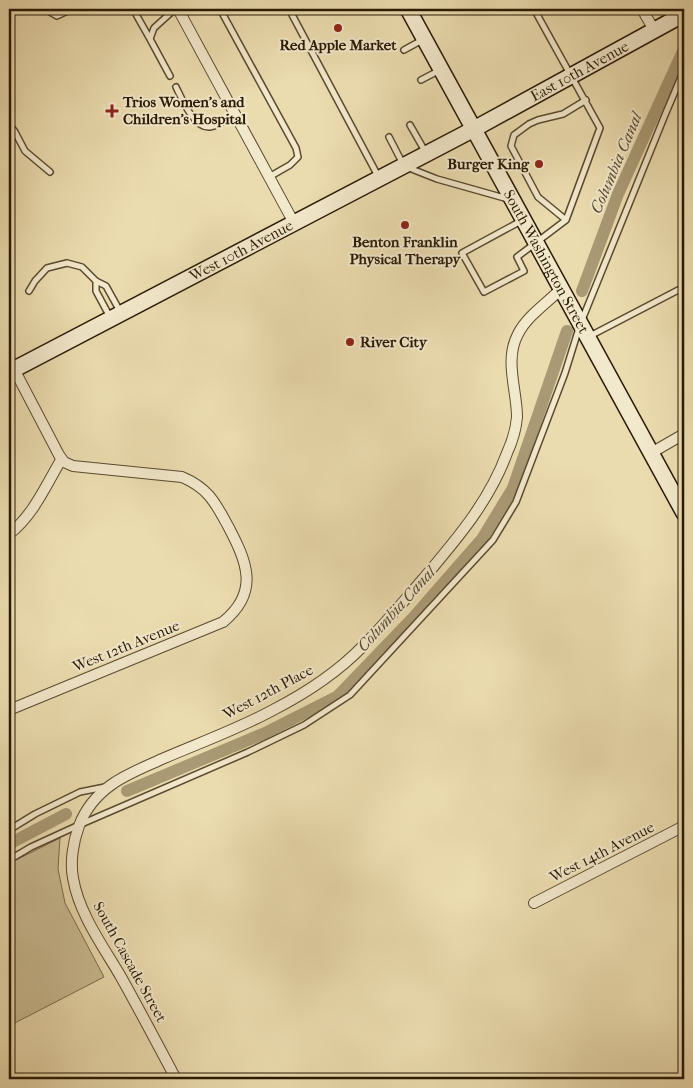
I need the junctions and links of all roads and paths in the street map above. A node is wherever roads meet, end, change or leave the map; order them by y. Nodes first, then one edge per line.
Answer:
1 (72, 9) edge
2 (133, 9) edge
3 (177, 9) edge
4 (220, 9) edge
5 (289, 9) edge
6 (408, 9) edge
7 (534, 9) edge
8 (642, 9) edge
9 (50, 12) dead end
10 (684, 14) edge
11 (654, 30) junction
12 (150, 39) junction
13 (424, 39) junction
14 (404, 50) dead end
15 (441, 69) junction
16 (684, 70) edge
17 (572, 75) junction
18 (170, 76) dead end
19 (421, 80) dead end
20 (176, 87) dead end
21 (586, 100) junction
22 (235, 115) junction
23 (9, 124) edge
24 (410, 125) dead end
25 (474, 129) junction
26 (388, 137) dead end
27 (426, 154) junction
28 (404, 166) junction
29 (50, 172) dead end
30 (269, 178) junction
31 (379, 178) junction
32 (513, 200) junction
33 (524, 220) junction
34 (566, 220) junction
35 (294, 223) junction
36 (536, 243) junction
37 (96, 281) junction
38 (684, 287) edge
39 (562, 289) junction
40 (29, 291) dead end
41 (116, 316) junction
42 (580, 324) junction
43 (588, 338) junction
44 (12, 370) edge
45 (684, 434) edge
46 (651, 453) junction
47 (62, 460) junction
48 (684, 513) edge
49 (9, 534) edge
50 (9, 710) edge
51 (108, 787) junction
52 (79, 825) junction
53 (684, 826) edge
54 (9, 830) edge
55 (9, 860) edge
56 (534, 904) dead end
57 (176, 1079) edge

1 - 9 lane
2 - 12 lane
3 - 12 lane
3 - 22 street
4 - 30 lane
5 - 31 lane
6 - 13 main road, South Washington Street
7 - 17 lane
8 - 11 street
10 - 11 main road, East 10th Avenue
11 - 17 main road, East 10th Avenue
12 - 18 lane
13 - 14 lane
13 - 15 main road, South Washington Street
15 - 19 lane
15 - 25 main road, South Washington Street
16 - 42 lane
17 - 21 lane
17 - 25 main road, East 10th Avenue
20 - 22 lane
21 - 34 lane
21 - 34 lane
22 - 30 street
23 - 29 lane
24 - 27 lane
25 - 27 main road, West 10th Avenue
25 - 32 main road, South Washington Street
26 - 28 lane
27 - 28 main road, West 10th Avenue
28 - 31 main road, West 10th Avenue
28 - 32 lane
30 - 35 street
31 - 35 main road, West 10th Avenue
32 - 33 main road, South Washington Street
33 - 36 main road, South Washington Street
33 - 36 lane
34 - 36 lane
35 - 41 main road, West 10th Avenue
36 - 39 main road, South Washington Street
37 - 40 lane
37 - 41 lane
37 - 41 lane
38 - 43 lane
39 - 42 main road, South Washington Street
39 - 51 street, West 12th Place
41 - 44 main road, West 10th Avenue
42 - 43 main road, South Washington Street
42 - 52 lane
43 - 46 main road, South Washington Street
44 - 47 street
45 - 46 street
46 - 48 main road, South Washington Street
47 - 49 street
47 - 50 street, West 12th Avenue
51 - 52 street, West 12th Place
51 - 54 lane
52 - 55 lane
52 - 57 street, South Cascade Street
53 - 56 street, West 14th Avenue

